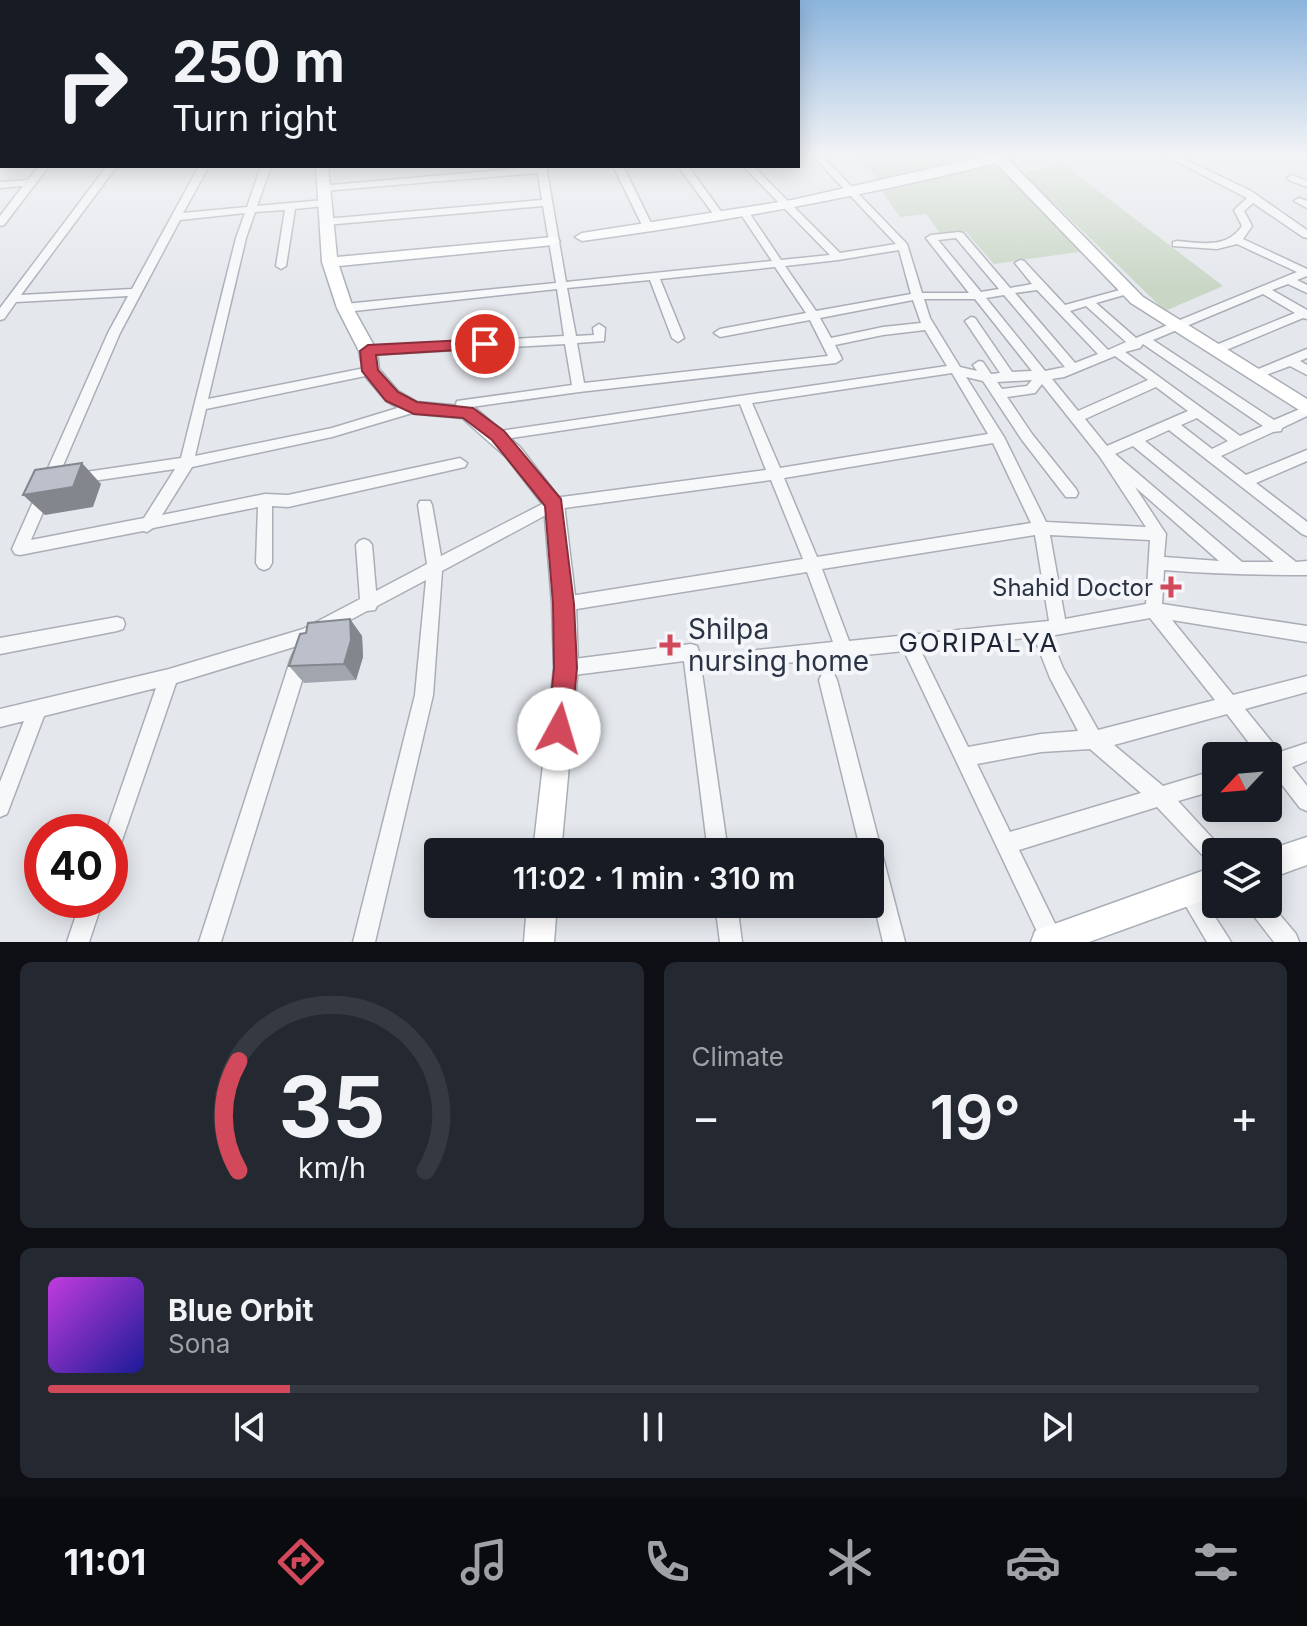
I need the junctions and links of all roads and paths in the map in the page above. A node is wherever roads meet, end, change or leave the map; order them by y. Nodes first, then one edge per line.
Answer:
1 (87, 199) edge
2 (186, 199) edge
3 (254, 199) edge
4 (324, 199) edge
5 (354, 199) edge
6 (545, 199) edge
7 (634, 199) edge
8 (707, 199) edge
9 (781, 199) edge
10 (820, 199) edge
11 (859, 199) edge
12 (1038, 199) edge
13 (1251, 199) edge
14 (1253, 199) edge
15 (18, 200) joint
16 (0, 202) edge
17 (546, 203) junction
18 (324, 204) junction
19 (787, 205) junction
20 (290, 207) junction
21 (250, 211) junction
22 (745, 213) junction
23 (176, 217) junction
24 (720, 217) junction
25 (1, 220) edge
26 (649, 229) junction
27 (1307, 235) edge
28 (582, 237) dead end
29 (1237, 240) junction
30 (553, 241) junction
31 (1177, 244) dead end
32 (903, 246) junction
33 (838, 257) junction
34 (330, 262) junction
35 (780, 263) junction
36 (1020, 263) dead end
37 (281, 266) dead end
38 (1307, 273) edge
39 (654, 277) junction
40 (1288, 279) junction
41 (562, 286) junction
42 (1040, 286) junction
43 (1307, 290) edge
44 (1008, 291) junction
45 (1127, 291) junction
46 (1265, 291) junction
47 (136, 292) junction
48 (917, 296) junction
49 (978, 296) junction
50 (12, 299) junction
51 (1088, 302) junction
52 (345, 308) junction
53 (1063, 309) junction
54 (1306, 314) edge
55 (813, 315) junction
56 (0, 316) edge
57 (971, 321) dead end
58 (928, 326) junction
59 (1179, 327) junction
60 (599, 328) dead end
61 (720, 333) dead end
62 (678, 338) dead end
63 (573, 339) junction
64 (827, 343) junction
65 (1141, 343) junction
66 (1215, 350) junction
67 (1307, 353) edge
68 (1113, 354) junction
69 (369, 361) junction
70 (1291, 361) junction
71 (979, 365) dead end
72 (953, 369) junction
73 (1073, 369) junction
74 (1307, 371) edge
75 (1042, 375) junction
76 (1255, 375) junction
77 (1009, 377) junction
78 (987, 378) junction
79 (1158, 381) junction
80 (579, 388) junction
81 (998, 394) junction
82 (744, 399) junction
83 (201, 405) junction
84 (414, 408) junction
85 (1307, 410) edge
86 (467, 412) junction
87 (1198, 412) junction
88 (1076, 417) junction
89 (1170, 424) junction
90 (1276, 428) junction
91 (498, 435) junction
92 (997, 437) junction
93 (1134, 440) junction
94 (1239, 442) junction
95 (1105, 453) junction
96 (1211, 455) junction
97 (1307, 455) edge
98 (460, 463) dead end
99 (186, 464) junction
100 (775, 474) junction
101 (50, 482) junction
102 (1245, 482) junction
103 (1071, 493) dead end
104 (265, 500) junction
105 (554, 504) junction
106 (425, 505) dead end
107 (1303, 522) edge
108 (147, 526) junction
109 (1041, 528) junction
110 (1158, 534) junction
111 (364, 545) dead end
112 (264, 563) dead end
113 (812, 563) junction
114 (1158, 563) junction
115 (435, 565) junction
116 (1239, 569) junction
117 (1301, 569) edge
118 (564, 604) junction
119 (369, 605) junction
120 (1154, 610) junction
121 (117, 624) dead end
122 (1049, 628) junction
123 (1307, 634) edge
124 (307, 635) junction
125 (908, 642) junction
126 (0, 646) edge
127 (844, 649) junction
128 (757, 658) dead end
129 (566, 668) junction
130 (169, 677) junction
131 (828, 680) dead end
132 (1307, 684) edge
133 (1230, 706) junction
134 (38, 709) junction
135 (0, 718) edge
136 (1093, 740) junction
137 (1256, 742) edge
138 (1307, 752) edge
139 (962, 757) junction
140 (1282, 761) edge
141 (1282, 775) edge
142 (1202, 784) edge
143 (1160, 796) junction
144 (1307, 801) edge
145 (0, 807) edge
146 (122, 814) edge
147 (548, 838) edge
148 (716, 838) edge
149 (1202, 840) edge
150 (1004, 844) junction
151 (1307, 851) edge
152 (1282, 859) edge
153 (1202, 886) edge
154 (1187, 891) junction
155 (86, 918) edge
156 (541, 918) edge
157 (728, 918) edge
158 (1268, 918) edge
159 (1086, 935) edge
160 (1049, 941) edge
161 (78, 942) edge
162 (210, 942) edge
163 (364, 942) edge
164 (539, 942) edge
165 (731, 942) edge
166 (894, 942) edge
167 (1220, 942) edge
168 (1288, 942) edge

1 - 50 street
2 - 23 street
3 - 21 street
4 - 18 street
5 - 18 street
6 - 17 street
7 - 26 street
8 - 24 street
9 - 19 street
10 - 19 street
11 - 32 street
12 - 45 street
13 - 29 street
14 - 27 street
15 - 16 street
15 - 25 street
17 - 18 street
17 - 30 street
18 - 20 street
18 - 34 street
19 - 22 street
19 - 33 street
20 - 21 street
20 - 37 street
21 - 23 street
21 - 83 street
22 - 24 street
22 - 35 street
23 - 47 street
24 - 26 street
26 - 28 street
29 - 31 street
29 - 38 street
30 - 34 street
30 - 41 street
32 - 33 street
32 - 48 street
33 - 35 street
34 - 52 street
35 - 39 street
35 - 55 street
36 - 42 street
38 - 40 street
39 - 41 street
39 - 62 street
40 - 43 street
40 - 46 street
41 - 52 street
41 - 63 street
42 - 44 street
42 - 53 street
44 - 49 street
44 - 49 street
44 - 73 street
45 - 51 street
45 - 59 street
46 - 54 street
46 - 59 street
47 - 50 street
47 - 101 street
48 - 49 street
48 - 55 street
48 - 58 street
49 - 75 street
50 - 56 street
51 - 53 street
51 - 65 street
52 - 69 street
53 - 68 street
54 - 66 street
55 - 61 street
55 - 64 street
57 - 77 street
58 - 64 street
58 - 72 street
59 - 65 street
59 - 66 street
60 - 63 street
63 - 69 street
63 - 80 street
64 - 80 street
65 - 68 street
65 - 90 street
66 - 76 street
67 - 70 street
68 - 73 street
68 - 79 street
69 - 83 street
69 - 84 street
70 - 74 street
70 - 76 street
71 - 78 street
72 - 78 street
72 - 82 street
72 - 92 street
73 - 75 street
75 - 77 street
75 - 81 street
75 - 88 street
76 - 85 street
77 - 78 street
78 - 81 street
79 - 87 street
79 - 88 street
80 - 86 street
81 - 103 street
82 - 91 street
82 - 100 street
83 - 99 street
84 - 86 street
84 - 99 street
85 - 90 street
86 - 91 street
87 - 89 street
87 - 94 street
88 - 95 street
89 - 93 street
89 - 96 street
90 - 94 street
91 - 105 street
92 - 100 street
92 - 109 street
93 - 95 street
93 - 117 street
94 - 96 street
95 - 110 street
95 - 116 street
96 - 102 street
97 - 102 street
98 - 104 street
99 - 101 street
99 - 108 street
100 - 105 street
100 - 113 street
101 - 108 street
102 - 107 street
104 - 108 street
104 - 112 street
105 - 115 street
105 - 118 street
106 - 115 street
109 - 110 street
109 - 113 street
109 - 122 street
110 - 114 street
111 - 119 street
113 - 118 street
113 - 127 street
114 - 116 street
114 - 120 street
115 - 119 street
115 - 163 street
116 - 117 street
118 - 129 street
119 - 124 street
120 - 122 street
120 - 123 street
120 - 133 street
121 - 126 street
122 - 125 street
122 - 136 street
124 - 130 street
124 - 162 street
125 - 127 street
125 - 139 street
127 - 128 street
129 - 147 street
129 - 148 street
130 - 134 street
130 - 146 street
131 - 166 street
132 - 133 street
133 - 136 street
133 - 137 street
134 - 135 street
134 - 145 street
136 - 139 street
136 - 143 street
138 - 140 street
139 - 150 street
141 - 144 street
142 - 143 street
143 - 149 street
143 - 150 street
150 - 160 street
151 - 152 street
153 - 154 street
154 - 159 street
154 - 167 street
155 - 161 street
156 - 164 street
157 - 165 street
158 - 168 street
159 - 160 street

